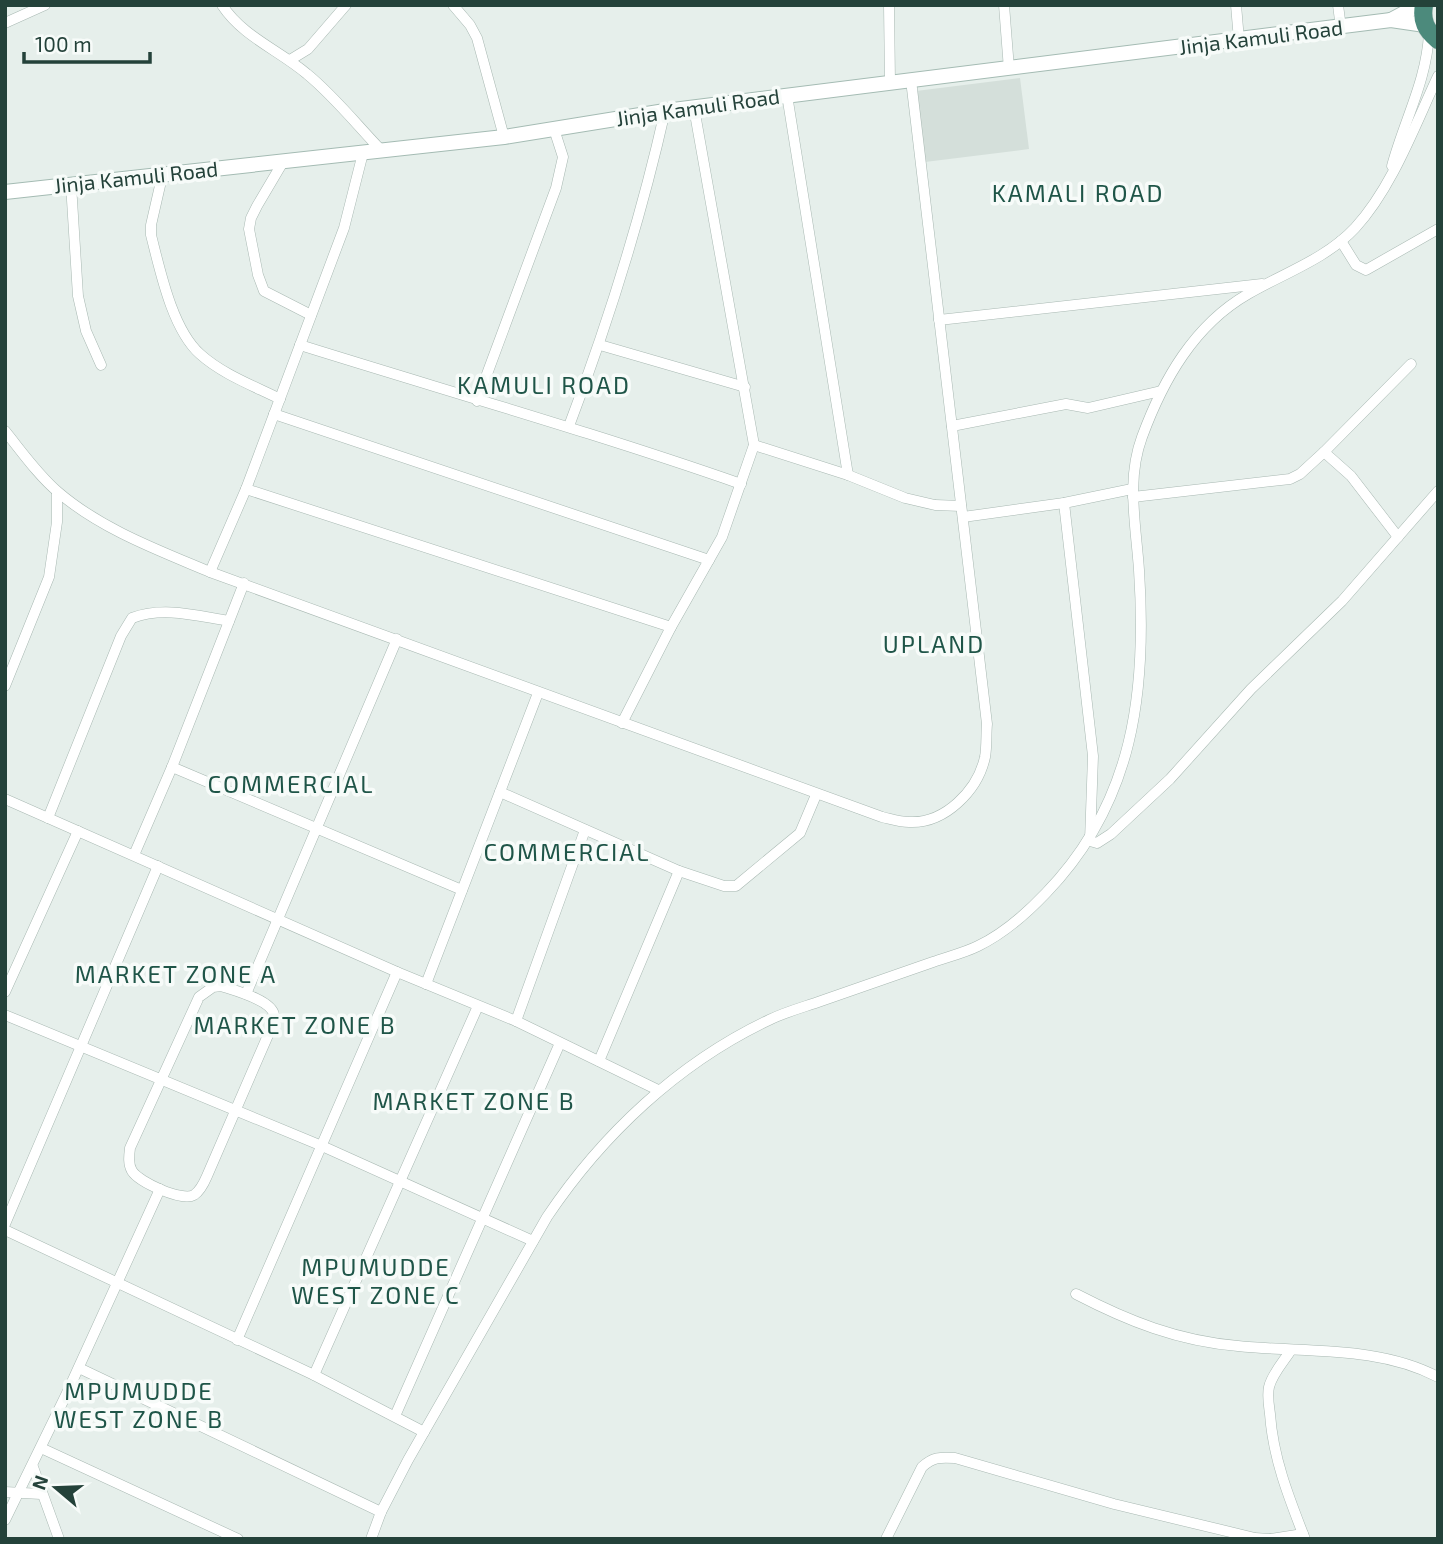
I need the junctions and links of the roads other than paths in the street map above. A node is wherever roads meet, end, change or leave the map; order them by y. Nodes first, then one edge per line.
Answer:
1 (45, 5) edge
2 (222, 5) edge
3 (346, 5) edge
4 (453, 5) edge
5 (889, 5) edge
6 (1004, 5) edge
7 (1236, 5) edge
8 (1338, 5) edge
9 (1422, 5) edge
10 (1391, 20) junction
11 (5, 23) edge
12 (1341, 28) junction
13 (1431, 32) edge
14 (1240, 40) junction
15 (290, 60) junction
16 (1009, 69) junction
17 (1438, 76) edge
18 (911, 80) junction
19 (890, 83) junction
20 (787, 95) junction
21 (694, 108) junction
22 (665, 111) junction
23 (554, 130) junction
24 (504, 137) junction
25 (380, 149) junction
26 (363, 153) junction
27 (283, 162) junction
28 (1389, 176) junction
29 (162, 177) junction
30 (71, 184) junction
31 (5, 192) edge
32 (1438, 229) edge
33 (1341, 241) junction
34 (1269, 283) junction
35 (311, 315) junction
36 (939, 320) junction
37 (300, 345) junction
38 (600, 345) junction
39 (1412, 364) dead end
40 (101, 365) dead end
41 (745, 387) junction
42 (1161, 391) junction
43 (280, 399) junction
44 (477, 401) junction
45 (274, 414) junction
46 (569, 426) junction
47 (952, 426) junction
48 (5, 431) edge
49 (754, 445) junction
50 (1324, 452) junction
51 (848, 475) junction
52 (741, 484) junction
53 (246, 489) junction
54 (1438, 491) edge
55 (57, 492) junction
56 (1133, 493) junction
57 (1064, 503) junction
58 (961, 506) junction
59 (963, 517) junction
60 (1398, 537) junction
61 (709, 560) junction
62 (210, 572) junction
63 (244, 583) junction
64 (229, 621) junction
65 (671, 627) junction
66 (397, 639) junction
67 (5, 687) edge
68 (538, 693) junction
69 (622, 723) junction
70 (172, 767) junction
71 (500, 792) junction
72 (816, 794) junction
73 (5, 799) edge
74 (48, 818) junction
75 (317, 828) junction
76 (585, 830) junction
77 (78, 831) junction
78 (1090, 841) junction
79 (134, 855) junction
80 (158, 866) junction
81 (679, 871) junction
82 (462, 890) junction
83 (278, 920) junction
84 (397, 972) junction
85 (426, 984) junction
86 (5, 992) edge
87 (246, 994) junction
88 (478, 1006) junction
89 (5, 1015) edge
90 (516, 1021) junction
91 (560, 1043) junction
92 (81, 1045) junction
93 (599, 1061) junction
94 (161, 1078) junction
95 (659, 1090) junction
96 (236, 1109) junction
97 (322, 1146) junction
98 (399, 1181) junction
99 (160, 1189) junction
100 (482, 1219) junction
101 (5, 1224) edge
102 (5, 1230) edge
103 (533, 1241) junction
104 (116, 1282) junction
105 (1076, 1294) dead end
106 (237, 1340) junction
107 (1291, 1350) junction
108 (79, 1367) junction
109 (314, 1376) junction
110 (1438, 1377) edge
111 (396, 1416) junction
112 (424, 1432) junction
113 (41, 1448) junction
114 (33, 1467) junction
115 (5, 1492) edge
116 (19, 1492) junction
117 (41, 1494) junction
118 (381, 1512) junction
119 (5, 1520) edge
120 (1304, 1536) edge
121 (59, 1539) edge
122 (238, 1539) edge
123 (371, 1539) edge
124 (887, 1539) edge
125 (1270, 1539) edge

1 - 11 street
2 - 15 street
3 - 15 street
4 - 24 street
5 - 19 street
6 - 16 street
7 - 14 street
8 - 12 street
9 - 10 main road, Jinja Kamuli Road
9 - 13 highway
10 - 12 main road, Jinja Kamuli Road
10 - 13 main road, Jinja Kamuli Road
12 - 14 main road, Jinja Kamuli Road
13 - 28 street
14 - 16 main road, Jinja Kamuli Road
15 - 25 street
16 - 18 main road, Jinja Kamuli Road
17 - 28 street
18 - 19 main road, Jinja Kamuli Road
18 - 36 street
19 - 20 main road, Jinja Kamuli Road
20 - 21 main road, Jinja Kamuli Road
20 - 51 street
21 - 22 main road, Jinja Kamuli Road
21 - 41 street
22 - 23 main road, Jinja Kamuli Road
22 - 38 street
23 - 24 main road, Jinja Kamuli Road
23 - 44 street
24 - 25 main road, Jinja Kamuli Road
25 - 26 main road, Jinja Kamuli Road
26 - 27 main road, Jinja Kamuli Road
26 - 35 street
27 - 29 main road, Jinja Kamuli Road
27 - 35 street
28 - 33 street
29 - 30 main road, Jinja Kamuli Road
29 - 43 street
30 - 31 main road, Jinja Kamuli Road
30 - 40 street
32 - 33 street
33 - 34 street
34 - 36 street
34 - 42 street
35 - 37 street
36 - 47 street
37 - 43 street
37 - 44 street
38 - 41 street
38 - 46 street
39 - 50 street
41 - 49 street
42 - 47 street
42 - 56 street
43 - 45 street
44 - 46 street
45 - 53 street
45 - 61 street
46 - 52 street
47 - 58 street
48 - 55 street
49 - 51 street
49 - 52 street
50 - 56 street
50 - 60 street
51 - 58 street
52 - 61 street
53 - 62 street
53 - 65 street
54 - 60 street
55 - 62 street
55 - 67 street
56 - 57 street
56 - 78 street
57 - 59 street
57 - 78 street
58 - 59 street
59 - 72 street
60 - 78 street
61 - 65 street
62 - 63 street
63 - 64 street
63 - 66 street
64 - 70 street
64 - 74 street
65 - 69 street
66 - 68 street
66 - 75 street
68 - 69 street
68 - 71 street
69 - 72 street
70 - 75 street
70 - 79 street
71 - 76 street
71 - 82 street
72 - 81 street
73 - 74 street
74 - 77 street
75 - 82 street
75 - 83 street
76 - 81 street
76 - 90 street
77 - 79 street
77 - 86 street
78 - 95 street
79 - 80 street
80 - 83 street
80 - 92 street
81 - 93 street
82 - 85 street
83 - 84 street
83 - 87 street
84 - 85 street
84 - 97 street
85 - 88 street
87 - 94 street
87 - 96 street
88 - 90 street
88 - 98 street
89 - 92 street
90 - 91 street
91 - 93 street
91 - 100 street
92 - 94 street
92 - 101 street
93 - 95 street
94 - 96 street
94 - 99 street
95 - 103 street
96 - 97 street
96 - 99 street
97 - 98 street
97 - 106 street
98 - 100 street
98 - 109 street
99 - 104 street
100 - 103 street
100 - 111 street
102 - 104 street
103 - 112 street
104 - 106 street
104 - 108 street
105 - 107 street
106 - 109 street
107 - 110 street
107 - 120 street
108 - 113 street
108 - 118 street
109 - 111 street
111 - 112 street
112 - 118 street
113 - 114 street
113 - 122 street
114 - 116 street
114 - 117 street
115 - 116 street
116 - 117 street
116 - 119 street
117 - 121 street
118 - 123 street
120 - 125 street
124 - 125 street

